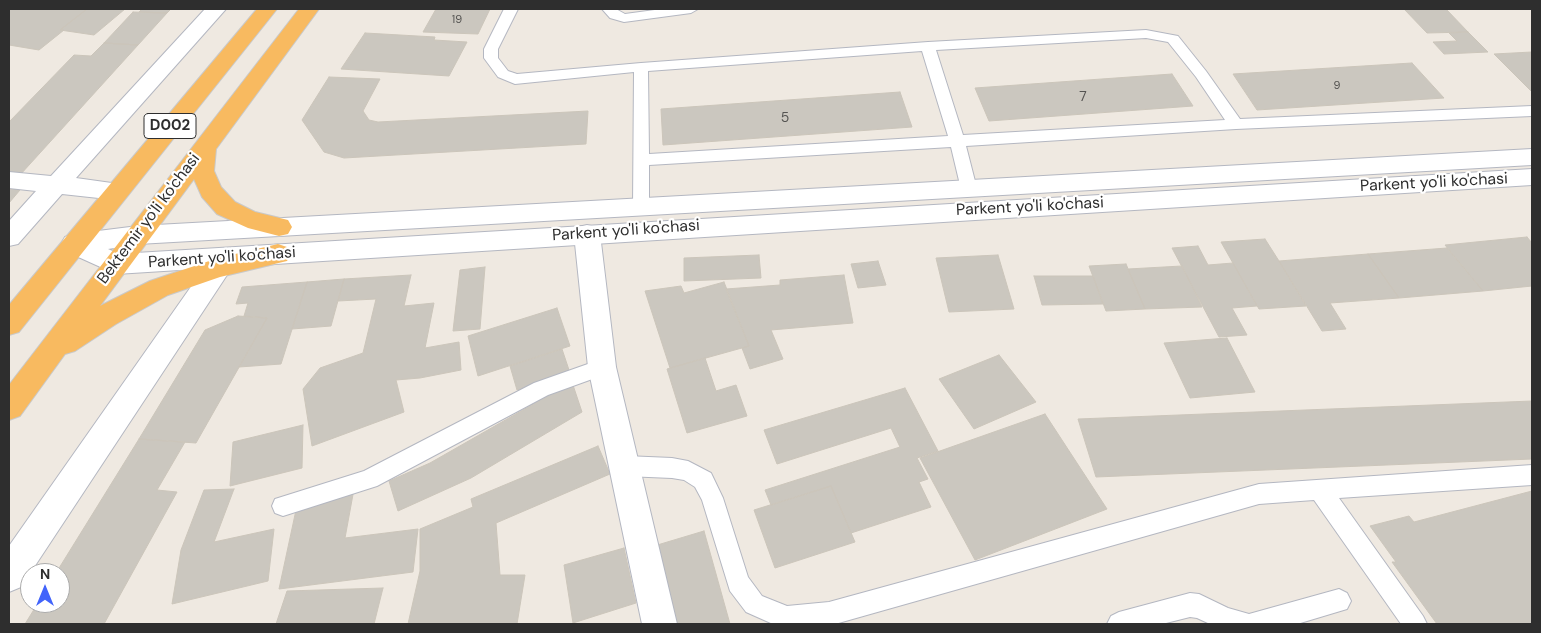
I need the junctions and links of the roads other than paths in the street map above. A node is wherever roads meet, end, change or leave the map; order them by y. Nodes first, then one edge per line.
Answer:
1 (216, 9) edge
2 (266, 9) edge
3 (309, 9) edge
4 (511, 9) edge
5 (610, 9) edge
6 (691, 9) edge
7 (928, 46) junction
8 (641, 67) junction
9 (1532, 111) edge
10 (1236, 124) junction
11 (957, 140) junction
12 (205, 146) junction
13 (1532, 157) edge
14 (642, 160) junction
15 (1532, 177) edge
16 (9, 180) edge
17 (54, 185) junction
18 (969, 189) junction
19 (117, 191) junction
20 (641, 207) junction
21 (280, 227) junction
22 (587, 234) junction
23 (9, 236) edge
24 (138, 236) junction
25 (74, 244) junction
26 (278, 254) junction
27 (116, 264) junction
28 (218, 268) junction
29 (9, 324) edge
30 (48, 355) junction
31 (602, 367) junction
32 (9, 407) edge
33 (625, 466) junction
34 (1532, 475) edge
35 (1320, 490) junction
36 (283, 506) dead end
37 (9, 575) edge
38 (1339, 601) dead end
39 (660, 624) edge
40 (1119, 624) edge
41 (1244, 624) edge
42 (1254, 624) edge
43 (1415, 624) edge

1 - 17 street
2 - 19 highway, D002
3 - 12 highway, Bektemir yo'li ko'chasi / D002
4 - 8 lane
5 - 6 lane
7 - 8 lane
7 - 10 lane
7 - 11 lane
8 - 14 lane
9 - 10 lane
10 - 11 lane
11 - 14 lane
11 - 18 lane
12 - 21 highway
12 - 24 highway, Bektemir yo'li ko'chasi / D002
13 - 18 street, Parkent yo'li ko'chasi
14 - 20 lane
15 - 22 street, Parkent yo'li ko'chasi
16 - 17 street
17 - 19 street
17 - 23 street
18 - 20 street, Parkent yo'li ko'chasi
19 - 25 highway, D002
20 - 21 street, Parkent yo'li ko'chasi
21 - 24 street, Parkent yo'li ko'chasi
22 - 26 street, Parkent yo'li ko'chasi
22 - 31 street
24 - 25 street, Parkent yo'li ko'chasi
24 - 27 highway, Bektemir yo'li ko'chasi / D002
25 - 27 street, Parkent yo'li ko'chasi
25 - 29 highway, D002
26 - 27 street, Parkent yo'li ko'chasi
26 - 28 highway
27 - 30 highway, Bektemir yo'li ko'chasi / D002
28 - 30 highway
28 - 37 street
30 - 32 highway, Bektemir yo'li ko'chasi / D002
31 - 33 street
31 - 36 lane
33 - 35 lane
33 - 39 street
34 - 35 lane
35 - 43 lane
38 - 42 lane
40 - 41 lane

